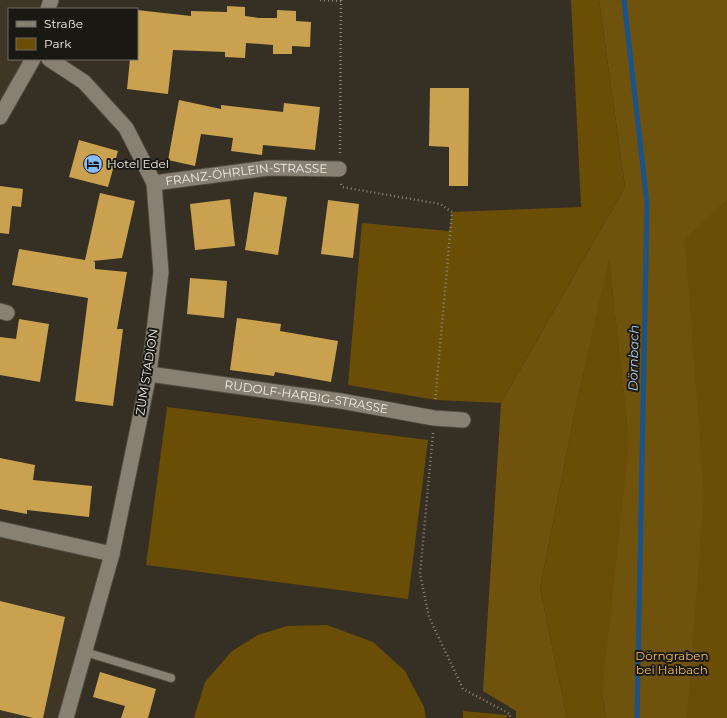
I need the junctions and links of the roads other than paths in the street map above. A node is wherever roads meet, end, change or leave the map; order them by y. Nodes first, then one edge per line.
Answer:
1 (32, 60) edge
2 (51, 60) edge
3 (0, 117) edge
4 (340, 169) road end
5 (154, 183) junction
6 (149, 374) junction
7 (463, 420) dead end
8 (0, 529) edge
9 (112, 554) junction
10 (85, 652) junction
11 (171, 678) dead end
12 (66, 718) edge

1 - 3 street
2 - 5 street, ZUM STADION
4 - 5 street, FRANZ-ÖHRLEIN-STRASSE
5 - 6 street, ZUM STADION
6 - 7 street, RUDOLF-HARBIG-STRASSE
6 - 9 street, ZUM STADION
8 - 9 street
9 - 10 street, ZUM STADION
10 - 11 lane
10 - 12 street, ZUM STADION

